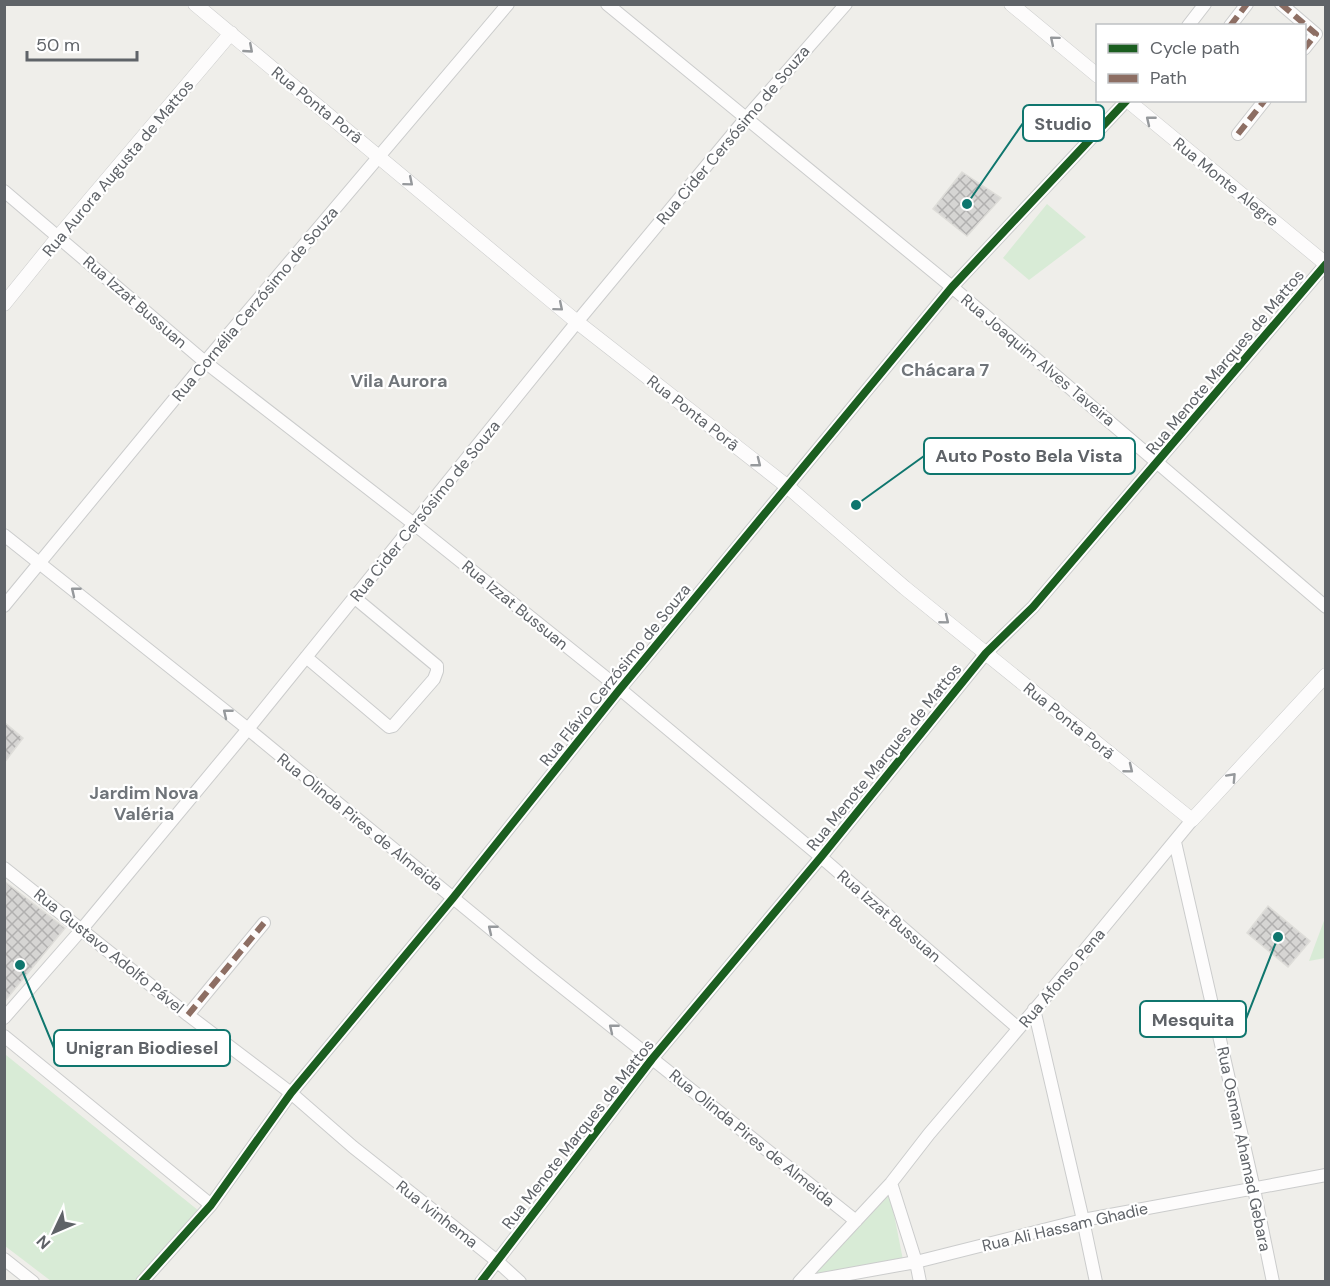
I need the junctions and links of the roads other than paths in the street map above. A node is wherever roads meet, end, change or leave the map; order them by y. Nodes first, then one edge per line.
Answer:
1 (195, 4) edge
2 (508, 4) edge
3 (606, 4) edge
4 (846, 4) edge
5 (1011, 4) edge
6 (1205, 4) edge
7 (1247, 4) edge
8 (1281, 4) edge
9 (1190, 24) edge
10 (1232, 24) edge
11 (1304, 24) edge
12 (1306, 25) edge
13 (231, 33) junction
14 (1306, 48) edge
15 (1096, 74) edge
16 (1126, 102) edge
17 (1128, 102) edge
18 (1263, 102) edge
19 (746, 118) junction
20 (1238, 134) dead end
21 (379, 156) junction
22 (4, 191) edge
23 (59, 236) junction
24 (1326, 264) edge
25 (952, 287) junction
26 (4, 304) edge
27 (577, 322) junction
28 (205, 362) junction
29 (1157, 462) junction
30 (788, 487) junction
31 (414, 524) junction
32 (4, 535) edge
33 (40, 563) junction
34 (355, 598) junction
35 (4, 606) edge
36 (1326, 607) edge
37 (986, 653) junction
38 (306, 657) junction
39 (1326, 675) edge
40 (620, 688) junction
41 (248, 729) junction
42 (1192, 820) junction
43 (1175, 842) junction
44 (821, 857) junction
45 (4, 868) edge
46 (453, 898) junction
47 (264, 923) dead end
48 (82, 928) junction
49 (1034, 1009) junction
50 (188, 1015) junction
51 (4, 1018) edge
52 (1018, 1028) junction
53 (4, 1036) edge
54 (652, 1059) junction
55 (291, 1093) junction
56 (353, 1147) joint
57 (1326, 1175) edge
58 (891, 1183) junction
59 (1254, 1189) junction
60 (211, 1205) junction
61 (1083, 1220) junction
62 (856, 1221) junction
63 (4, 1259) edge
64 (497, 1261) junction
65 (916, 1262) junction
66 (33, 1281) edge
67 (142, 1281) edge
68 (481, 1281) edge
69 (520, 1281) edge
70 (800, 1281) edge
71 (805, 1281) edge
72 (920, 1281) edge
73 (1096, 1281) edge
74 (1273, 1281) edge

1 - 13 street, Rua Ponta Porã
2 - 21 street, Rua Cornélia Cerzósimo de Souza
3 - 19 street, Rua Joaquim Alves Taveira
4 - 19 street, Rua Cider Cersósimo de Souza
15 -> 5 street
6 - 9 street
7 - 10 street
8 - 11 street
12 - 14 street
13 -> 21 street, Rua Ponta Porã
13 - 23 street, Rua Aurora Augusta de Mattos
16 - 25 street, Rua Flávio Cerzósimo de Souza
24 -> 17 street, Rua Monte Alegre
18 - 20 street
19 - 25 street, Rua Joaquim Alves Taveira
19 - 27 street, Rua Cider Cersósimo de Souza
21 -> 27 street, Rua Ponta Porã
21 - 28 street, Rua Cornélia Cerzósimo de Souza
22 - 23 street, Rua Izzat Bussuan
23 - 26 street, Rua Aurora Augusta de Mattos
23 - 28 street, Rua Izzat Bussuan
24 - 29 street, Rua Menote Marques de Mattos
25 - 29 street, Rua Joaquim Alves Taveira
25 - 30 street, Rua Flávio Cerzósimo de Souza
27 -> 30 street, Rua Ponta Porã
27 - 31 street, Rua Cider Cersósimo de Souza
28 - 31 street, Rua Izzat Bussuan
28 - 33 street, Rua Cornélia Cerzósimo de Souza
29 - 36 street, Rua Joaquim Alves Taveira
29 - 37 street, Rua Menote Marques de Mattos
30 -> 37 street, Rua Ponta Porã
30 - 40 street, Rua Flávio Cerzósimo de Souza
31 - 34 street, Rua Cider Cersósimo de Souza
31 - 40 street, Rua Izzat Bussuan
32 - 33 street, Rua Olinda Pires de Almeida
33 - 35 street, Rua Cornélia Cerzósimo de Souza
41 -> 33 street, Rua Olinda Pires de Almeida
34 - 38 street, Rua Cider Cersósimo de Souza
34 - 38 street
37 -> 42 street, Rua Ponta Porã
37 - 44 street, Rua Menote Marques de Mattos
38 - 41 street, Rua Cider Cersósimo de Souza
42 -> 39 street, Rua Afonso Pena
40 - 44 street, Rua Izzat Bussuan
40 - 46 street, Rua Flávio Cerzósimo de Souza
41 - 46 street, Rua Olinda Pires de Almeida
41 - 48 street, Rua Cider Cersósimo de Souza
42 - 43 street, Rua Afonso Pena
43 - 49 street, Rua Afonso Pena
43 - 59 street, Rua Osman Ahamad Gebara
44 - 52 street, Rua Izzat Bussuan
44 - 54 street, Rua Menote Marques de Mattos
45 - 48 street, Rua Gustavo Adolfo Pável
54 -> 46 street, Rua Olinda Pires de Almeida
46 - 55 street, Rua Flávio Cerzósimo de Souza
47 - 50 street
48 - 50 street, Rua Gustavo Adolfo Pável
48 - 51 street, Rua Cider Cersósimo de Souza
49 - 52 street, Rua Afonso Pena
49 - 61 street
50 - 55 street, Rua Gustavo Adolfo Pável
52 - 58 street, Rua Afonso Pena
53 - 60 street
54 - 62 street, Rua Olinda Pires de Almeida
54 - 64 street, Rua Menote Marques de Mattos
55 - 56 street, Rua Gustavo Adolfo Pável
55 - 60 street, Rua Flávio Cerzósimo de Souza
56 - 64 street, Rua Ivinhema
57 - 59 street, Rua Ali Hassam Ghadie
58 - 62 street, Rua Afonso Pena
58 - 65 street
59 - 61 street, Rua Ali Hassam Ghadie
59 - 74 street, Rua Osman Ahamad Gebara
60 - 67 street, Rua Flávio Cerzósimo de Souza
61 - 65 street, Rua Ali Hassam Ghadie
61 - 73 street
62 - 70 street, Rua Afonso Pena
63 - 66 street
64 - 68 street, Rua Menote Marques de Mattos
64 - 69 street, Rua Ivinhema
65 - 71 street, Rua Ali Hassam Ghadie
65 - 72 street

